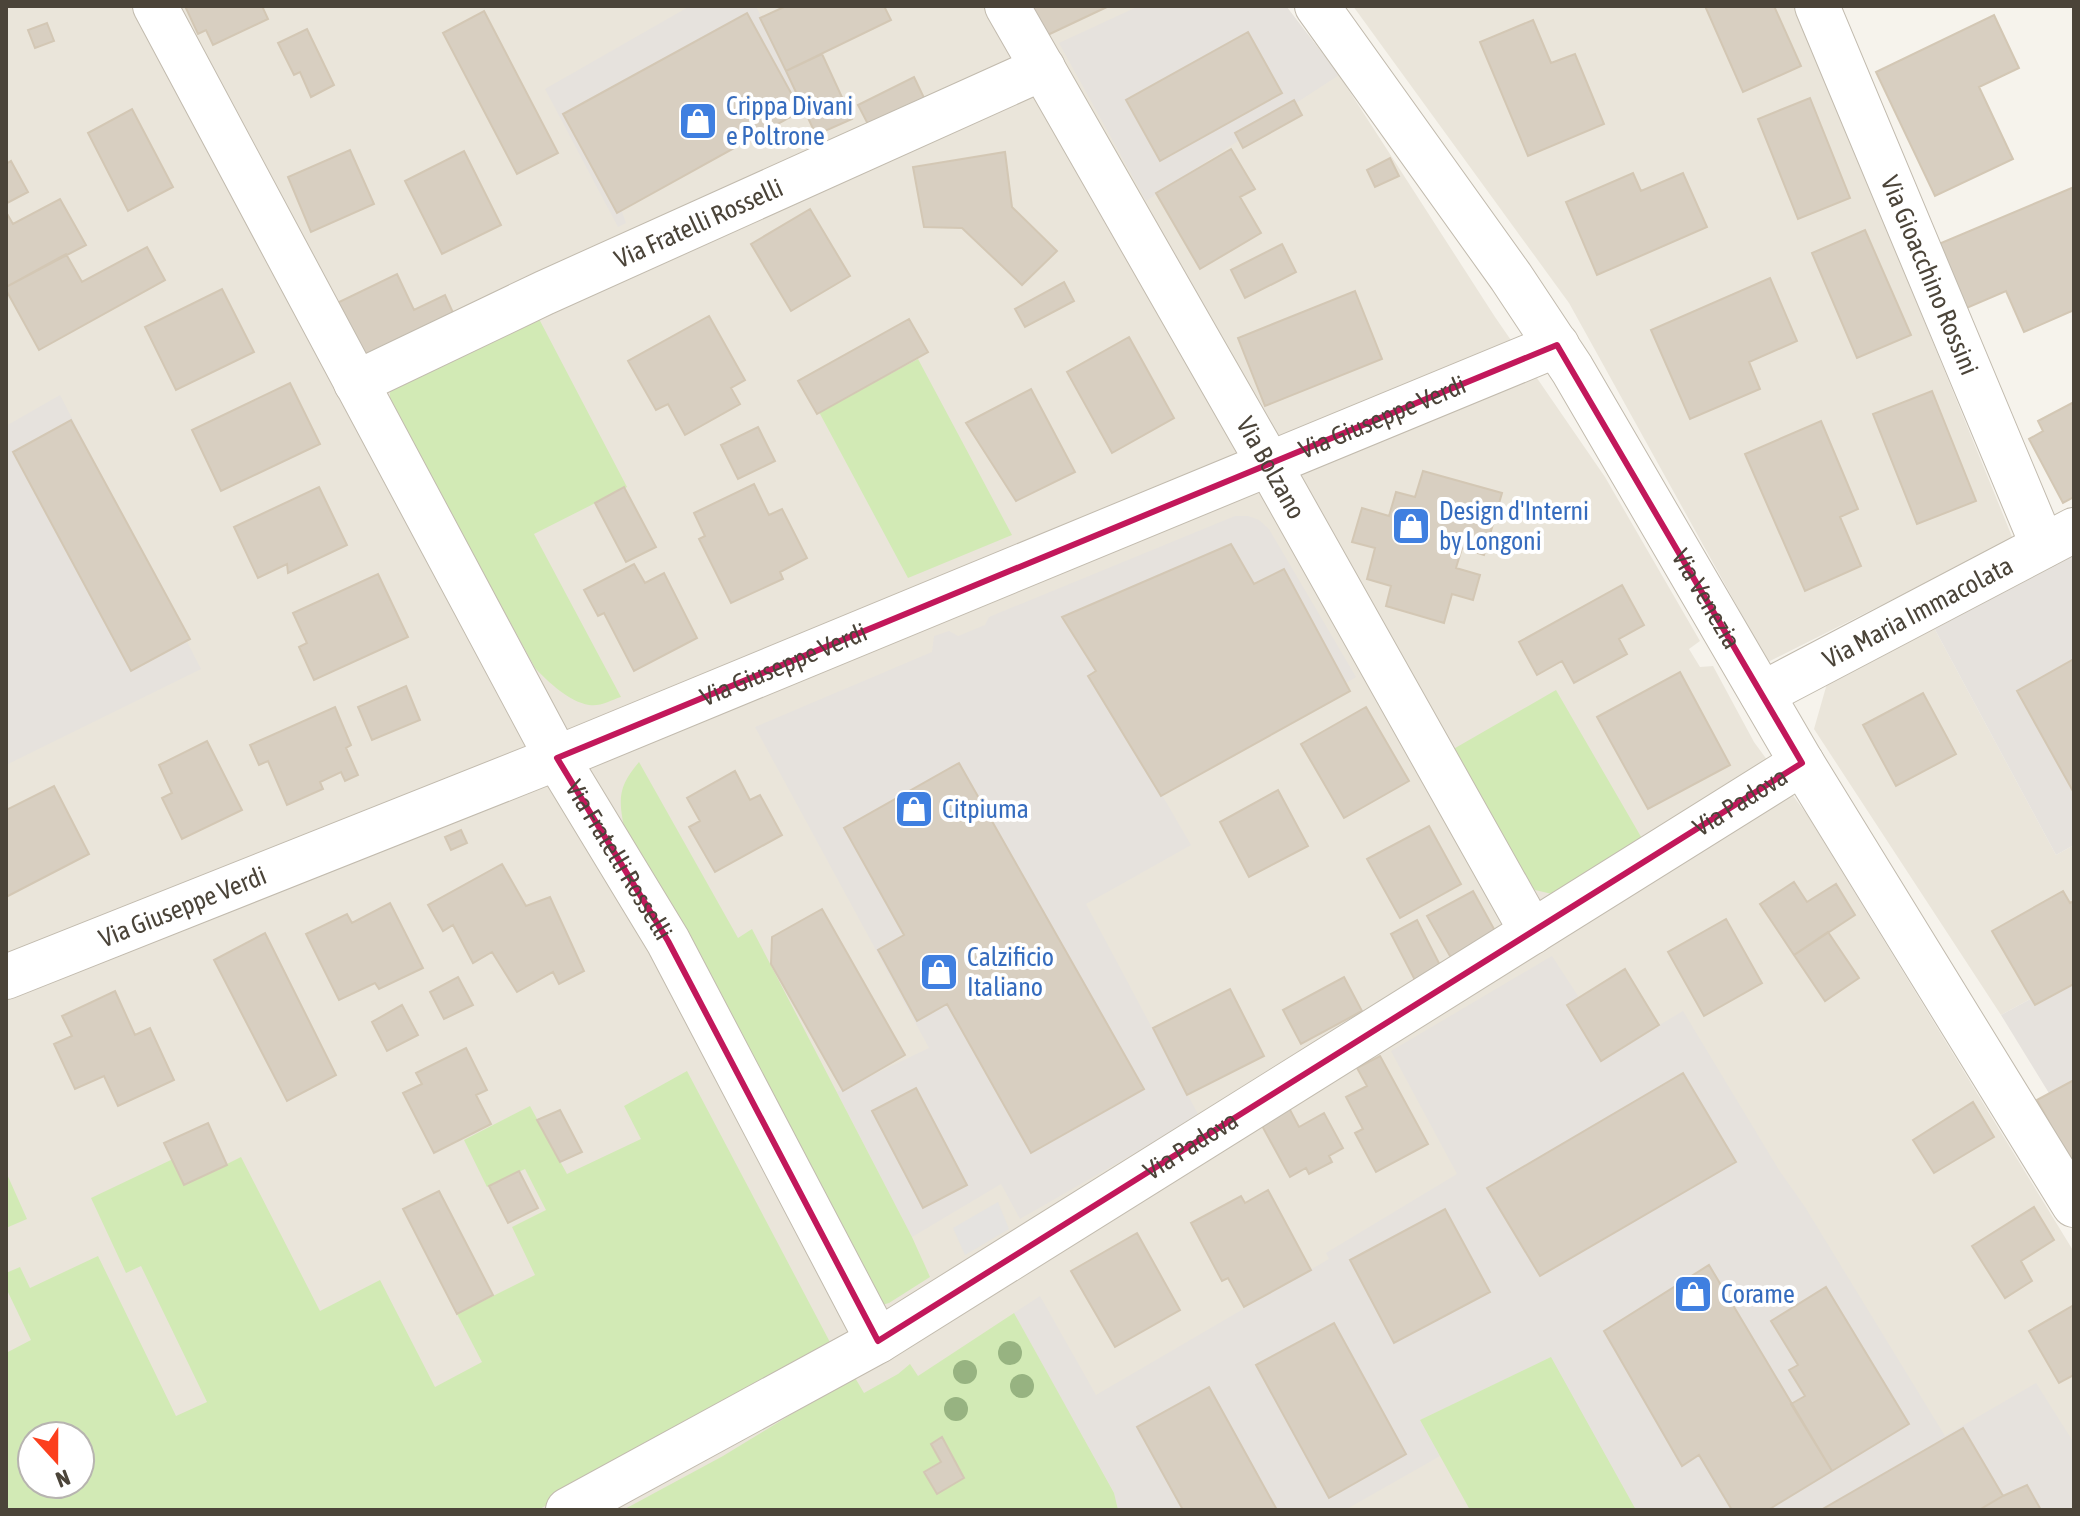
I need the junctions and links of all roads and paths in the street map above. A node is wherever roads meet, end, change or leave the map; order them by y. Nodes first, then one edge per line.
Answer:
1 (155, 6) edge
2 (1007, 6) edge
3 (1317, 6) edge
4 (1817, 6) edge
5 (1043, 68) junction
6 (1557, 345) junction
7 (356, 383) junction
8 (1269, 464) junction
9 (2058, 538) edge
10 (1762, 694) junction
11 (557, 758) junction
12 (1802, 763) junction
13 (1532, 932) junction
14 (6, 977) edge
15 (2074, 1205) edge
16 (878, 1341) junction
17 (568, 1510) edge

1 - 7 street, Via Fratelli Rosselli
2 - 5 street, Via Bolzano
3 - 6 street, Via Venezia
4 - 9 street, Via Gioacchino Rossini
5 - 7 street, Via Fratelli Rosselli
5 - 8 street, Via Bolzano
6 - 8 street, Via Giuseppe Verdi
6 - 10 street, Via Venezia
7 - 11 street, Via Fratelli Rosselli
8 - 11 street, Via Giuseppe Verdi
8 - 13 street, Via Bolzano
9 - 10 street, Via Maria Immacolata
10 - 12 street, Via Venezia
11 - 14 street, Via Giuseppe Verdi
11 - 16 street, Via Fratelli Rosselli
12 - 13 street, Via Padova
12 - 15 street, Via Venezia
13 - 16 street, Via Padova
16 - 17 street, Via Padova

